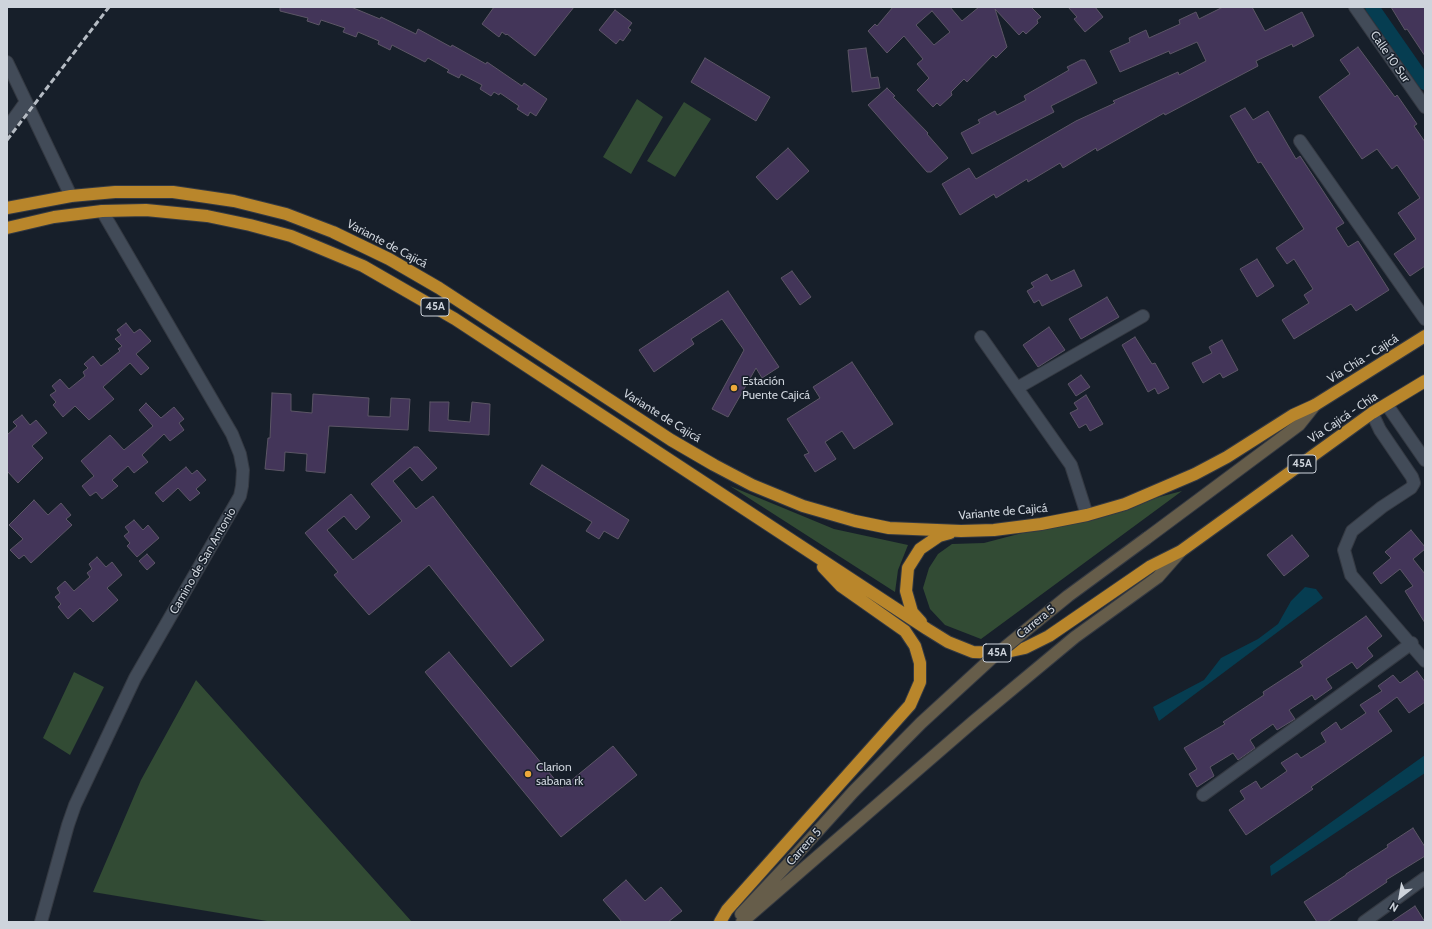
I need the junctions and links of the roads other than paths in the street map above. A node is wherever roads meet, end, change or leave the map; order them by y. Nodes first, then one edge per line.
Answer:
1 (1355, 7) edge
2 (7, 62) edge
3 (25, 102) junction
4 (1425, 107) edge
5 (7, 128) edge
6 (1300, 141) dead end
7 (71, 196) junction
8 (7, 208) edge
9 (102, 211) junction
10 (7, 228) edge
11 (1143, 316) dead end
12 (1425, 319) edge
13 (1425, 336) edge
14 (982, 337) dead end
15 (1425, 381) edge
16 (1017, 388) junction
17 (1315, 405) junction
18 (1388, 405) junction
19 (1372, 413) junction
20 (1425, 460) edge
21 (1087, 515) junction
22 (961, 531) junction
23 (1181, 551) junction
24 (811, 554) junction
25 (927, 630) junction
26 (1412, 643) junction
27 (1425, 661) edge
28 (1203, 795) dead end
29 (1425, 878) edge
30 (41, 922) edge
31 (720, 922) edge
32 (734, 922) edge
33 (742, 922) edge
34 (1364, 922) edge

1 - 4 street, Calle 10 Sur
2 - 3 street
3 - 5 street
3 - 7 street
6 - 12 street
7 - 8 highway, Variante de Cajicá / 45A
7 - 22 highway, Variante de Cajicá / 45A
9 - 10 highway, 45A
9 - 24 highway, 45A
9 - 30 street, Camino de San Antonio
11 - 16 street
13 - 17 highway, Vía Chía - Cajicá / 45A
14 - 16 street
15 - 18 highway, Vía Cajicá - Chía / 45A
16 - 21 street
17 - 21 highway, Variante de Cajicá / 45A
17 - 32 main road, Carrera 5 / 45A, bridge
18 - 19 highway, Vía Cajicá - Chía / 45A
18 - 20 street
19 - 23 highway, Vía Cajicá - Chía / 45A
19 - 26 street
21 - 22 highway, Variante de Cajicá / 45A
22 - 25 highway
23 - 25 highway, 45A
23 - 33 main road, Carrera 5 / 45A
24 - 25 highway, 45A
24 - 31 highway
26 - 27 street
26 - 28 street
29 - 34 street

